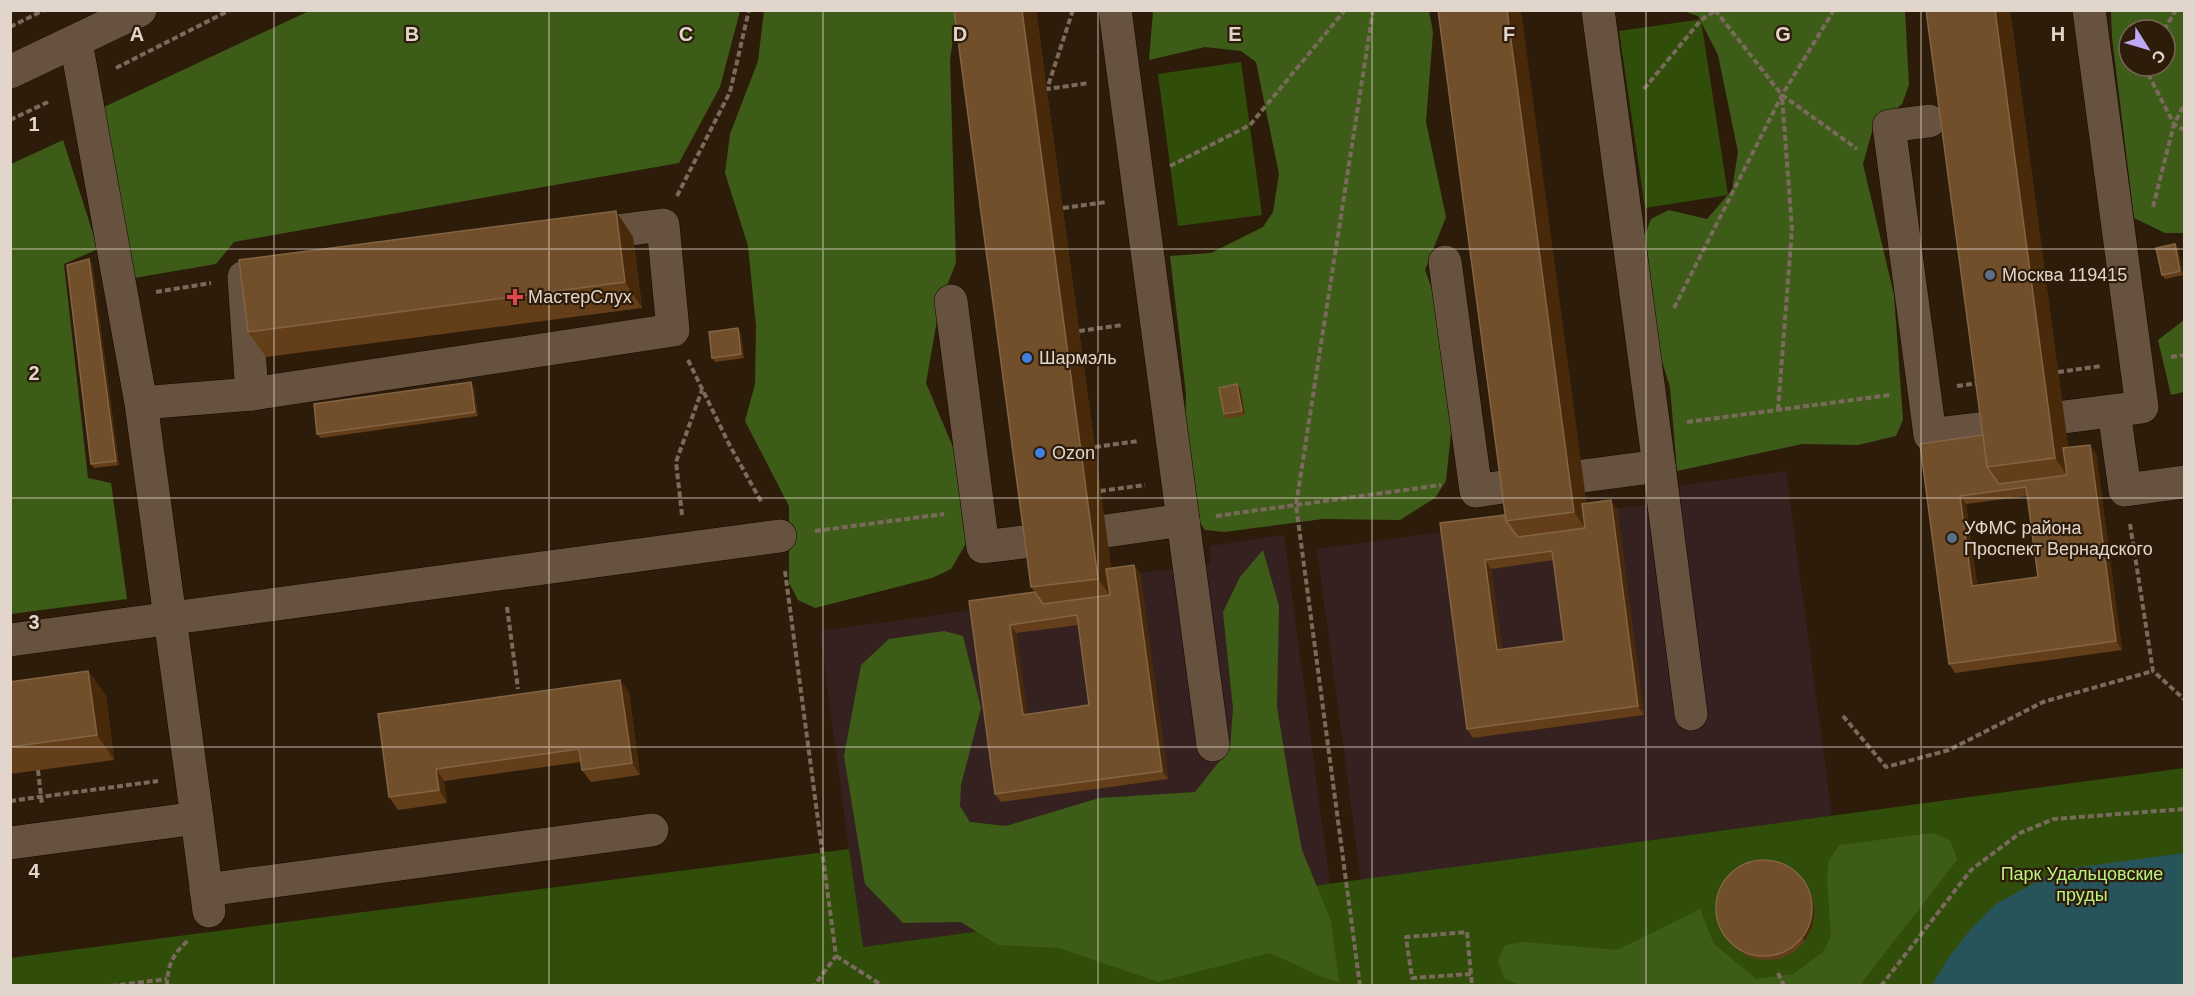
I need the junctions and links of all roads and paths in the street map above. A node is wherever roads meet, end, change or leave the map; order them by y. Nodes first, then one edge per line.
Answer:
1 (44, 10) edge
2 (140, 10) edge
3 (230, 10) edge
4 (749, 10) edge
5 (1073, 10) edge
6 (1115, 10) edge
7 (1344, 10) edge
8 (1374, 10) edge
9 (1598, 10) edge
10 (1834, 10) edge
11 (2089, 10) edge
12 (1715, 11) edge
13 (10, 27) edge
14 (76, 42) junction
15 (10, 72) edge
16 (2150, 78) edge
17 (1082, 84) dead end
18 (84, 85) junction
19 (1782, 95) junction
20 (2184, 105) edge
21 (1611, 108) junction
22 (10, 120) edge
23 (1929, 121) dead end
24 (2174, 124) junction
25 (2184, 130) edge
26 (1861, 152) dead end
27 (1138, 183) junction
28 (1063, 208) dead end
29 (2151, 214) dead end
30 (663, 225) junction
31 (558, 238) edge
32 (1445, 262) dead end
33 (279, 273) edge
34 (244, 277) junction
35 (122, 298) junction
36 (951, 301) dead end
37 (1671, 314) dead end
38 (1156, 321) junction
39 (1079, 331) dead end
40 (1990, 381) edge
41 (1924, 390) junction
42 (252, 394) junction
43 (141, 403) junction
44 (1778, 410) junction
45 (2114, 411) junction
46 (2064, 417) dead end
47 (1996, 426) edge
48 (1653, 427) junction
49 (1172, 437) junction
50 (1095, 447) dead end
51 (1659, 466) junction
52 (1583, 476) dead end
53 (1474, 480) junction
54 (1178, 481) junction
55 (2184, 482) edge
56 (1516, 485) edge
57 (2125, 490) junction
58 (1100, 491) dead end
59 (1296, 505) junction
60 (978, 509) junction
61 (1183, 520) junction
62 (1106, 531) dead end
63 (780, 536) junction
64 (1039, 540) edge
65 (686, 548) junction
66 (503, 573) junction
67 (170, 619) junction
68 (10, 640) edge
69 (2152, 671) junction
70 (518, 689) dead end
71 (2184, 699) edge
72 (1691, 714) dead end
73 (1843, 716) dead end
74 (1213, 745) dead end
75 (191, 777) junction
76 (10, 801) edge
77 (2184, 809) edge
78 (197, 818) junction
79 (652, 830) dead end
80 (10, 843) edge
81 (208, 901) junction
82 (836, 956) junction
83 (1778, 973) dead end
84 (1471, 974) junction
85 (167, 979) junction
86 (111, 986) edge
87 (167, 986) edge
88 (814, 986) edge
89 (884, 986) edge
90 (1360, 986) edge
91 (1472, 986) edge
92 (1784, 986) edge
93 (1881, 986) edge

1 - 13 path
2 - 14 street
3 - 18 path
4 - 30 path
5 - 17 path
6 - 27 street
7 - 27 path
8 - 59 path
9 - 21 street
10 - 19 path
11 - 45 street
12 - 19 path
12 - 21 path
14 - 15 street
14 - 18 street
16 - 24 path
18 - 22 path
18 - 35 street
19 - 26 path
19 - 37 path
19 - 44 path
20 - 24 path
21 - 48 street
23 - 41 street
24 - 25 path
24 - 29 path
27 - 28 path
27 - 38 street
30 - 31 street
30 - 42 street
32 - 53 street
33 - 34 street
34 - 35 path
34 - 42 street
35 - 43 street
36 - 60 street
38 - 39 path
38 - 49 street
40 - 41 path
41 - 44 path
41 - 47 street
42 - 43 street
43 - 67 street
44 - 48 path
45 - 46 street
45 - 57 street
48 - 51 street
49 - 50 path
49 - 54 street
51 - 52 street
51 - 72 street
53 - 56 street
53 - 59 path
54 - 58 path
54 - 61 street
55 - 57 street
57 - 69 path
59 - 61 path
59 - 90 path
60 - 63 path
60 - 64 street
61 - 62 street
61 - 74 street
63 - 65 street
63 - 65 path
63 - 82 path
65 - 66 street
66 - 67 street
66 - 70 path
67 - 68 street
67 - 75 street
69 - 71 path
69 - 73 path
75 - 76 path
75 - 78 street
77 - 93 path
78 - 80 street
78 - 81 street
79 - 81 street
81 - 85 path
82 - 88 path
82 - 89 path
83 - 92 path
84 - 84 path
84 - 91 path
85 - 86 path
85 - 87 path

